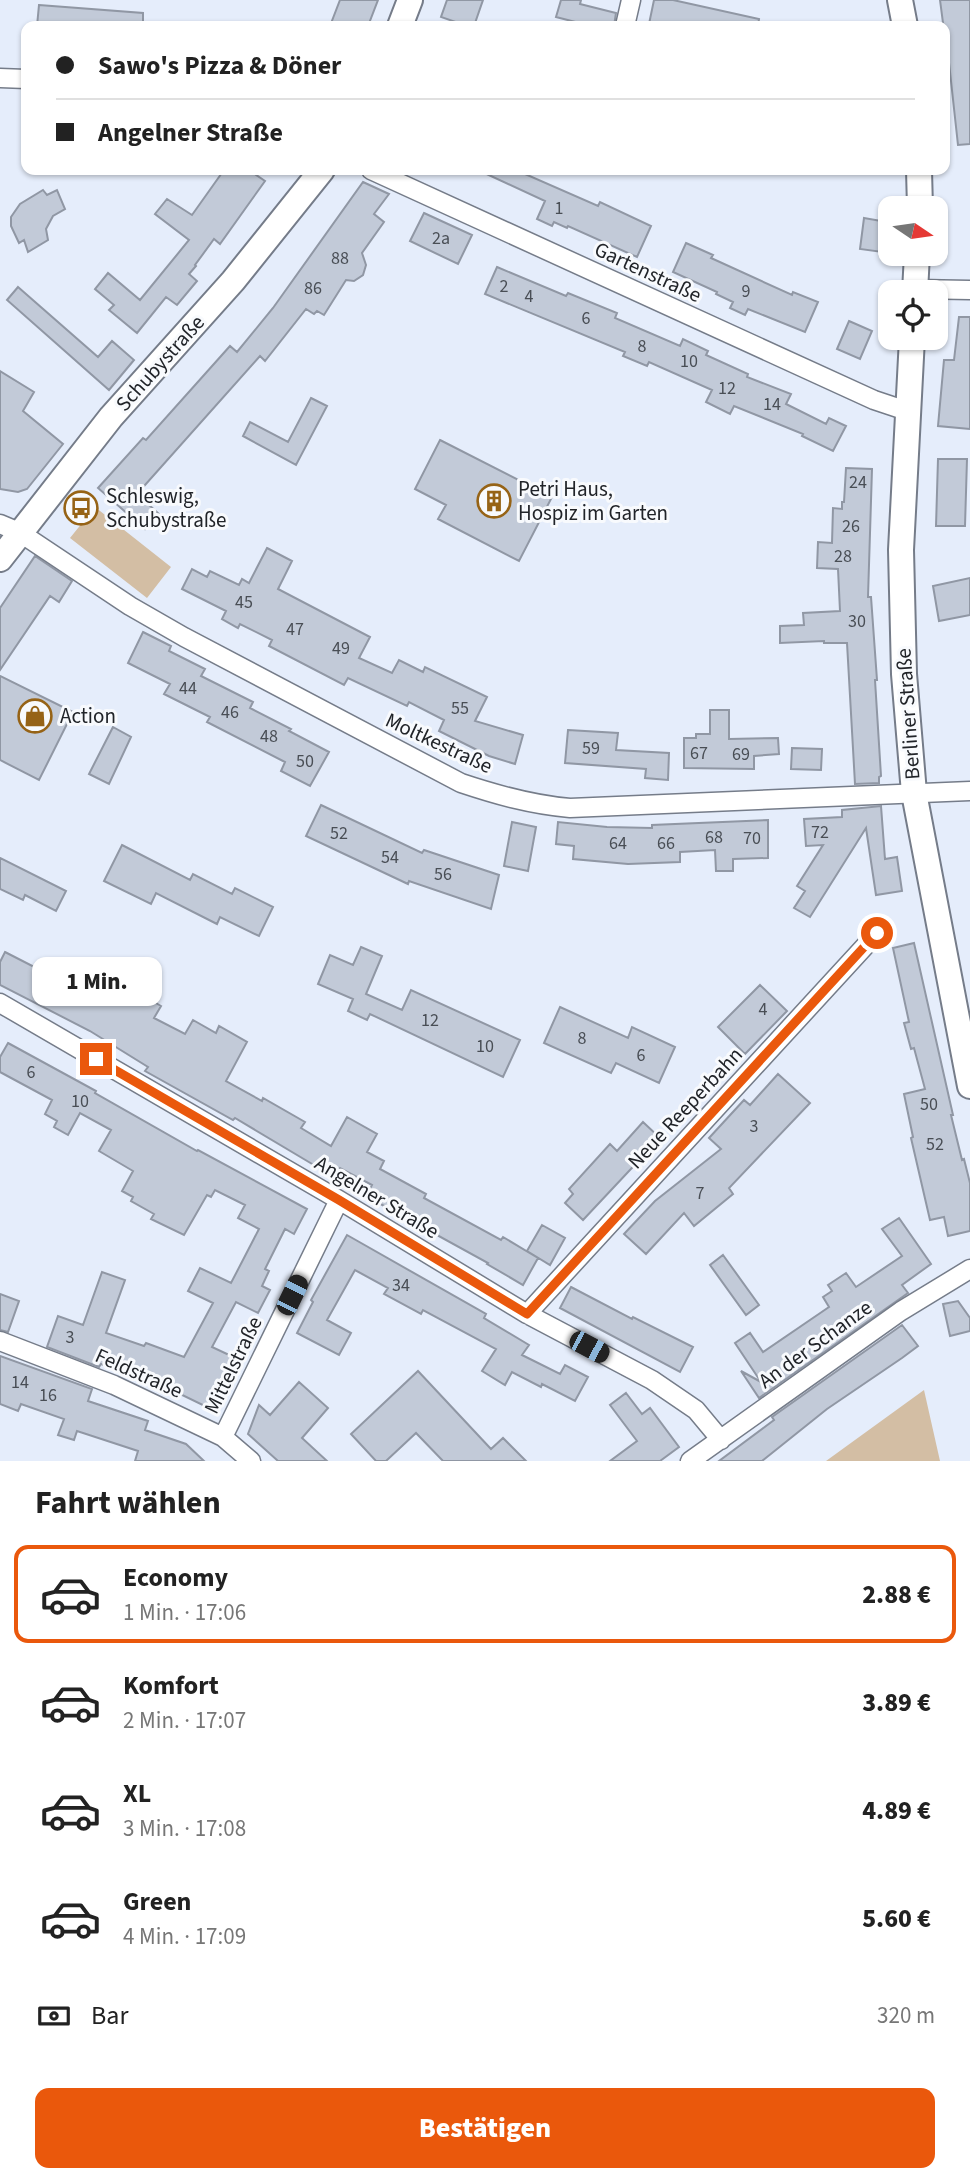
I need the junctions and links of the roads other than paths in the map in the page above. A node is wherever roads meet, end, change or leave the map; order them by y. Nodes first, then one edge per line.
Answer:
1 (410, 0) edge
2 (631, 0) edge
3 (900, 0) edge
4 (402, 21) edge
5 (626, 21) edge
6 (904, 21) edge
7 (0, 78) edge
8 (21, 79) edge
9 (318, 175) edge
10 (382, 175) edge
11 (919, 175) edge
12 (920, 196) edge
13 (948, 290) edge
14 (970, 290) edge
15 (911, 350) edge
16 (907, 411) junction
17 (9, 528) edge
18 (0, 559) edge
19 (970, 791) edge
20 (914, 793) junction
21 (877, 933) dead end
22 (0, 1003) edge
23 (970, 1086) edge
24 (339, 1200) junction
25 (970, 1269) edge
26 (527, 1314) junction
27 (0, 1341) edge
28 (223, 1437) junction
29 (721, 1440) junction
30 (251, 1461) edge
31 (690, 1461) edge

1 - 4 street
2 - 5 street
3 - 6 street
7 - 8 street
9 - 17 street, Schubystraße
10 - 16 street, Gartenstraße
11 - 12 street
13 - 14 street
15 - 16 street, Berliner Straße
16 - 20 street, Berliner Straße
17 - 18 street, Schubystraße
17 - 20 street, Moltkestraße
19 - 20 street, Moltkestraße
20 - 23 street, Berliner Straße
21 - 26 street, Neue Reeperbahn
22 - 24 street, Angelner Straße
24 - 26 street, Angelner Straße
24 - 28 street, Mittelstraße
25 - 29 street, An der Schanze
26 - 29 street, Angelner Straße
27 - 28 street, Feldstraße
28 - 30 street, Feldstraße
29 - 31 street, An der Schanze

